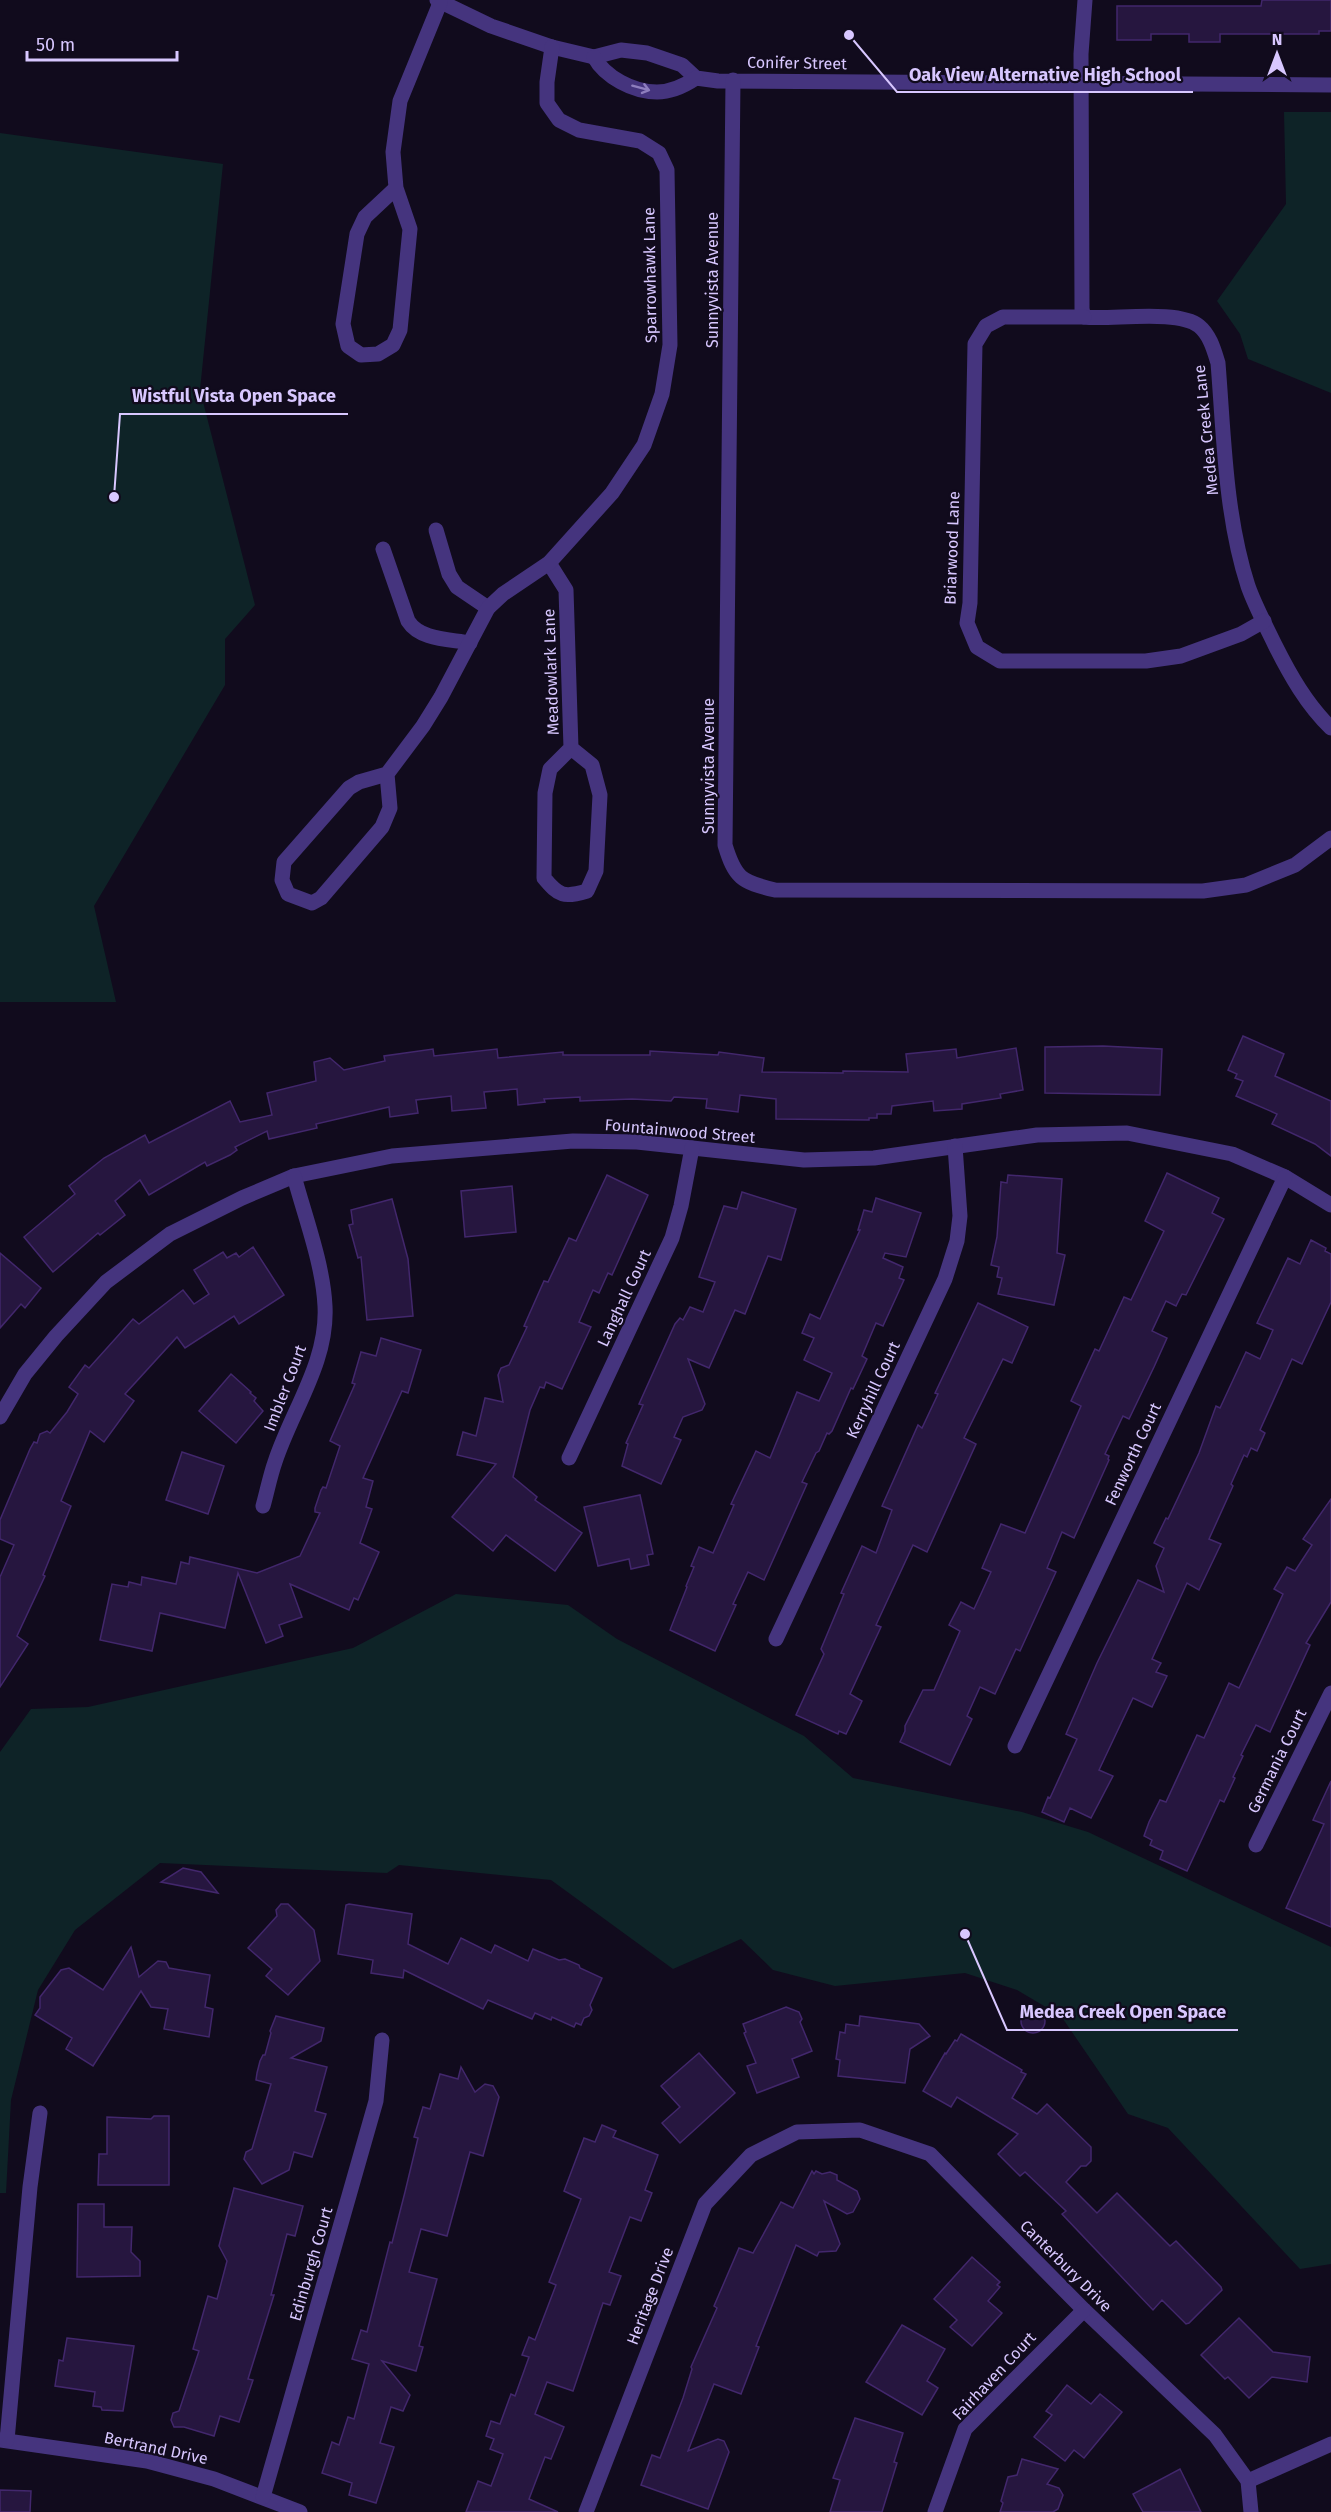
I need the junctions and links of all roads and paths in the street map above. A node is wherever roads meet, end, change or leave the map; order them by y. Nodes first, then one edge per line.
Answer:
1 (1085, 0) edge
2 (439, 1) edge
3 (552, 47) junction
4 (594, 57) junction
5 (696, 78) junction
6 (733, 80) junction
7 (1082, 83) junction
8 (1331, 86) edge
9 (396, 188) junction
10 (1084, 317) junction
11 (436, 530) dead end
12 (383, 549) dead end
13 (549, 563) junction
14 (488, 608) junction
15 (1264, 621) junction
16 (470, 643) junction
17 (1331, 728) edge
18 (571, 748) junction
19 (387, 774) junction
20 (1331, 838) edge
21 (955, 1146) junction
22 (693, 1148) junction
23 (294, 1176) junction
24 (1285, 1177) junction
25 (1331, 1205) edge
26 (0, 1417) edge
27 (569, 1458) dead end
28 (263, 1506) dead end
29 (776, 1639) dead end
30 (1331, 1693) edge
31 (1015, 1746) dead end
32 (1256, 1845) dead end
33 (382, 2040) dead end
34 (40, 2113) dead end
35 (797, 2132) joint
36 (1084, 2310) junction
37 (3, 2440) edge
38 (1331, 2444) edge
39 (1248, 2481) junction
40 (262, 2497) junction
41 (300, 2512) edge
42 (586, 2512) edge
43 (935, 2512) edge
44 (1251, 2512) edge

1 - 7 street
2 - 3 street
2 - 9 street
3 - 4 street
3 - 13 street, Sparrowhawk Lane
4 - 5 street
4 -> 5 street, Conifer Street
5 - 6 street, Conifer Street
6 - 7 street, Conifer Street
6 - 20 street, Sunnyvista Avenue
7 - 8 street, Conifer Street
7 - 10 street
9 - 9 street
10 - 15 street, Medea Creek Lane
10 - 15 street, Briarwood Lane
11 - 14 street
12 - 16 street
13 - 14 street, Sparrowhawk Lane
13 - 18 street, Meadowlark Lane
14 - 16 street, Sparrowhawk Lane
15 - 17 street, Medea Creek Lane
16 - 19 street, Sparrowhawk Lane
18 - 18 street, Meadowlark Lane
19 - 19 street
21 - 22 street, Fountainwood Street
21 - 24 street, Fountainwood Street
21 - 29 street, Kerryhill Court
22 - 23 street, Fountainwood Street
22 - 27 street, Langhall Court
23 - 26 street, Fountainwood Street
23 - 28 street, Imbler Court
24 - 25 street, Fountainwood Street
24 - 31 street, Fenworth Court
30 - 32 street, Germania Court
33 - 40 street, Edinburgh Court
34 - 37 street
35 - 36 street, Canterbury Drive
35 - 42 street, Heritage Drive
36 - 39 street, Canterbury Drive
36 - 43 street, Fairhaven Court
37 - 40 street, Bertrand Drive
38 - 39 street
39 - 44 street
40 - 41 street, Bertrand Drive

